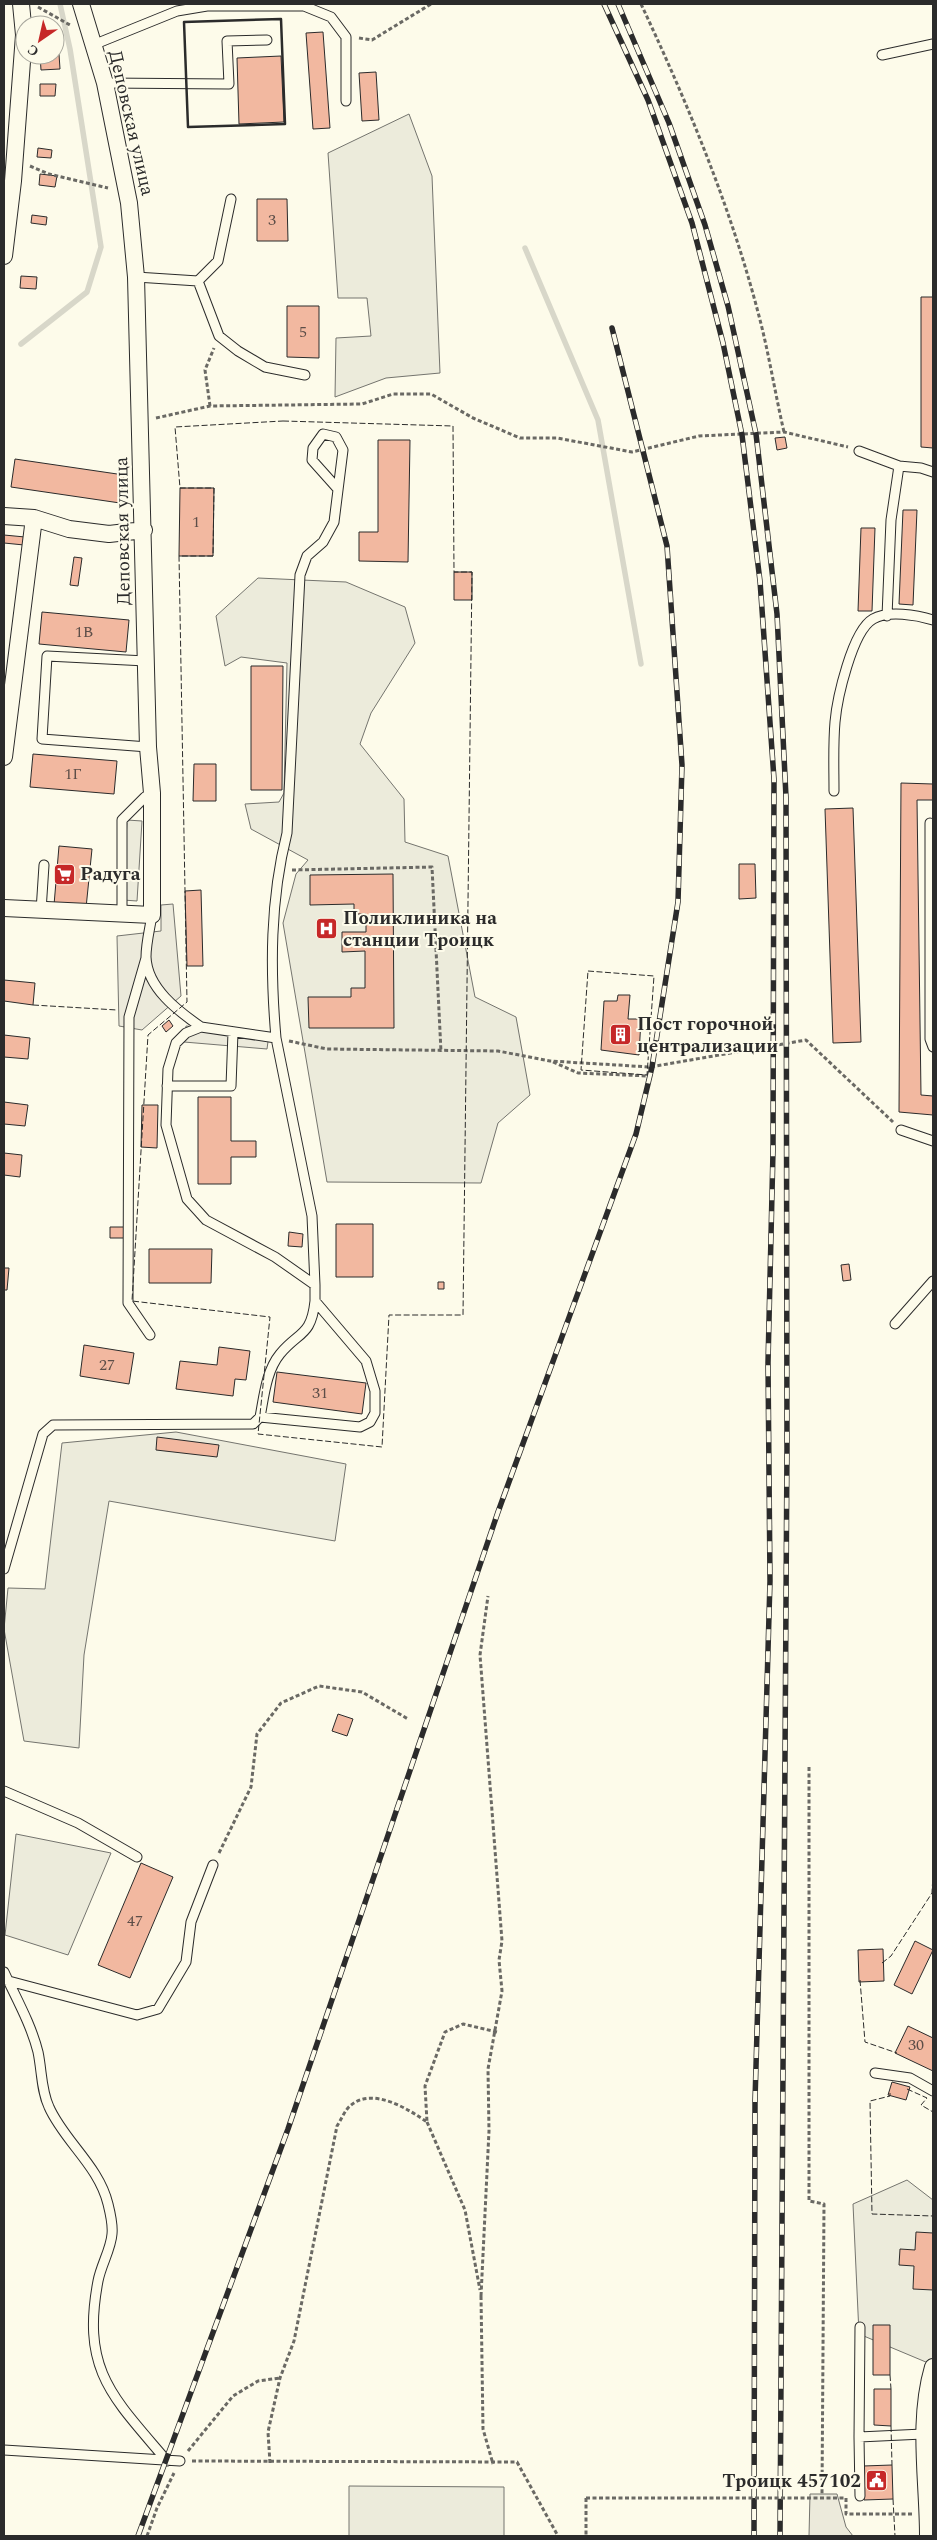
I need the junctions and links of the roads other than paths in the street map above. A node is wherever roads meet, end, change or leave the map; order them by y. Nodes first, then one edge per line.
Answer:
1 (22, 4) edge
2 (80, 4) edge
3 (267, 40) dead end
4 (92, 41) junction
5 (933, 44) edge
6 (882, 54) dead end
7 (105, 83) junction
8 (346, 101) dead end
9 (231, 199) dead end
10 (4, 256) edge
11 (136, 277) junction
12 (198, 281) junction
13 (305, 375) dead end
14 (859, 451) road end
15 (899, 466) junction
16 (933, 472) edge
17 (337, 488) junction
18 (4, 516) edge
19 (34, 518) junction
20 (144, 530) junction
21 (886, 616) junction
22 (933, 620) edge
23 (146, 661) junction
24 (148, 747) junction
25 (4, 757) edge
26 (834, 791) dead end
27 (152, 793) junction
28 (930, 823) dead end
29 (44, 865) dead end
30 (4, 908) edge
31 (41, 911) junction
32 (122, 915) junction
33 (152, 915) junction
34 (146, 958) junction
35 (201, 1027) junction
36 (233, 1032) junction
37 (276, 1038) junction
38 (933, 1047) edge
39 (167, 1086) junction
40 (901, 1130) road end
41 (933, 1142) edge
42 (933, 1281) edge
43 (315, 1285) junction
44 (315, 1301) junction
45 (895, 1324) dead end
46 (150, 1335) dead end
47 (260, 1417) junction
48 (4, 1569) edge
49 (4, 1791) edge
50 (137, 1857) dead end
51 (213, 1865) road end
52 (5, 1978) edge
53 (875, 2073) dead end
54 (933, 2091) edge
55 (860, 2327) dead end
56 (933, 2367) edge
57 (923, 2434) junction
58 (859, 2437) junction
59 (4, 2450) edge
60 (167, 2461) junction
61 (180, 2461) road end
62 (860, 2496) dead end
63 (928, 2536) edge

1 - 10 street
2 - 4 street, Деповская улица
3 - 7 lane
4 - 7 street, Деповская улица
4 - 8 lane
5 - 6 lane
7 - 11 street, Деповская улица
9 - 12 lane
11 - 12 lane
11 - 20 street, Деповская улица
12 - 13 lane
14 - 15 lane
15 - 16 lane
15 - 21 lane
17 - 17 lane
17 - 37 lane
18 - 19 street
19 - 20 street
19 - 25 street
20 - 23 street, Деповская улица
21 - 22 lane
21 - 26 lane
23 - 24 street, Деповская улица
23 - 24 lane
24 - 27 street, Деповская улица
27 - 32 lane
27 - 33 street, Деповская улица
28 - 38 lane
29 - 31 lane
30 - 31 street
31 - 32 street
32 - 33 street
33 - 34 lane
34 - 35 lane
34 - 46 lane
35 - 36 lane
35 - 39 lane
36 - 37 lane
36 - 39 lane
37 - 43 lane
39 - 43 lane
40 - 41 lane
42 - 45 lane
43 - 44 lane
44 - 47 lane
44 - 47 lane
47 - 48 lane
49 - 50 lane
51 - 52 lane
52 - 60 lane
53 - 54 lane
55 - 58 lane
56 - 57 street
57 - 58 lane
57 - 63 street
58 - 62 lane
59 - 60 lane
60 - 61 lane

